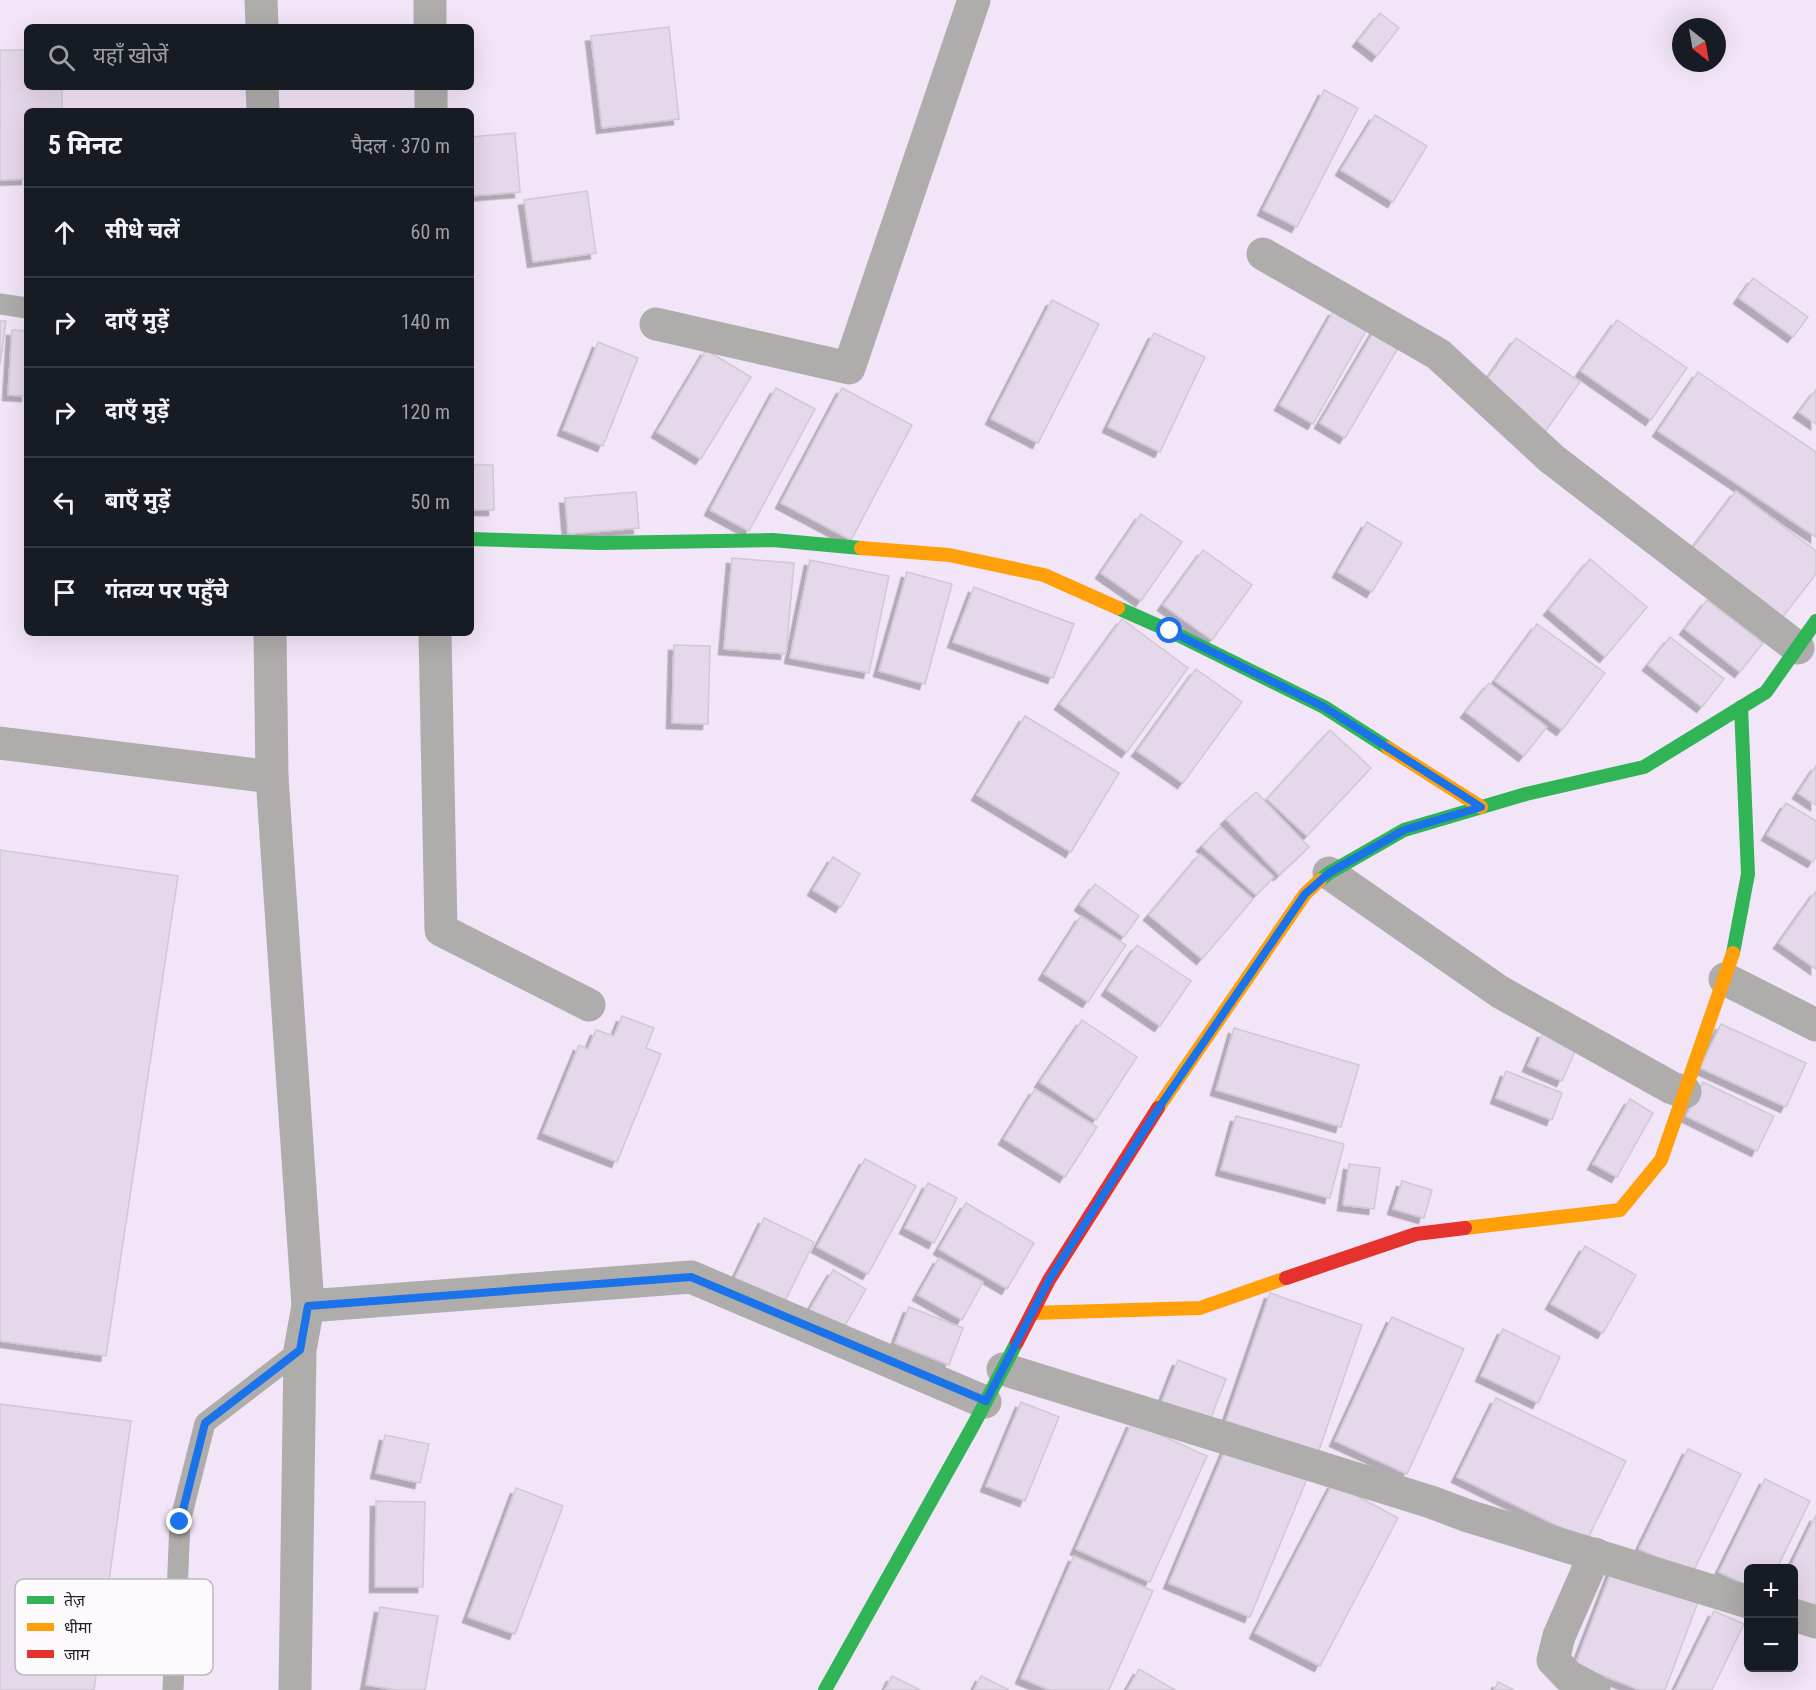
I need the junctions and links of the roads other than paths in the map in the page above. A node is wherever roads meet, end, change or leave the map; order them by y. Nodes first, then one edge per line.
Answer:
1 (261, 0) edge
2 (430, 0) edge
3 (975, 0) edge
4 (262, 24) edge
5 (430, 24) edge
6 (262, 90) edge
7 (431, 90) edge
8 (263, 108) edge
9 (431, 108) edge
10 (1263, 254) dead end
11 (0, 304) edge
12 (24, 308) edge
13 (656, 324) dead end
14 (474, 539) edge
15 (1816, 621) edge
16 (270, 636) edge
17 (435, 636) edge
18 (1797, 648) junction
19 (1740, 707) junction
20 (0, 743) edge
21 (273, 777) junction
22 (1481, 807) junction
23 (1329, 873) junction
24 (1725, 980) junction
25 (589, 1005) dead end
26 (1816, 1025) edge
27 (1685, 1092) junction
28 (308, 1306) junction
29 (1032, 1313) junction
30 (300, 1350) junction
31 (1003, 1369) junction
32 (986, 1401) junction
33 (1595, 1554) junction
34 (178, 1579) edge
35 (1744, 1600) edge
36 (1798, 1617) edge
37 (1816, 1622) edge
38 (174, 1675) edge
39 (173, 1690) edge
40 (295, 1690) edge
41 (825, 1690) edge
42 (1594, 1690) edge

1 - 4 street
2 - 5 street
3 - 13 street
6 - 8 street
7 - 9 street
10 - 18 street
11 - 12 lane
14 - 22 street
15 - 18 street
16 - 21 street
17 - 25 street
18 - 19 street
19 - 22 street
19 - 24 street
20 - 21 street
21 - 28 street
22 - 23 street
23 - 27 street
23 - 29 street
24 - 26 street
24 - 27 street
27 - 29 street
28 - 30 street
28 - 32 street
29 - 31 street
30 - 34 lane
30 - 40 street
31 - 32 street
31 - 33 street
32 - 41 street
33 - 35 street
33 - 42 street
36 - 37 street
38 - 39 lane

